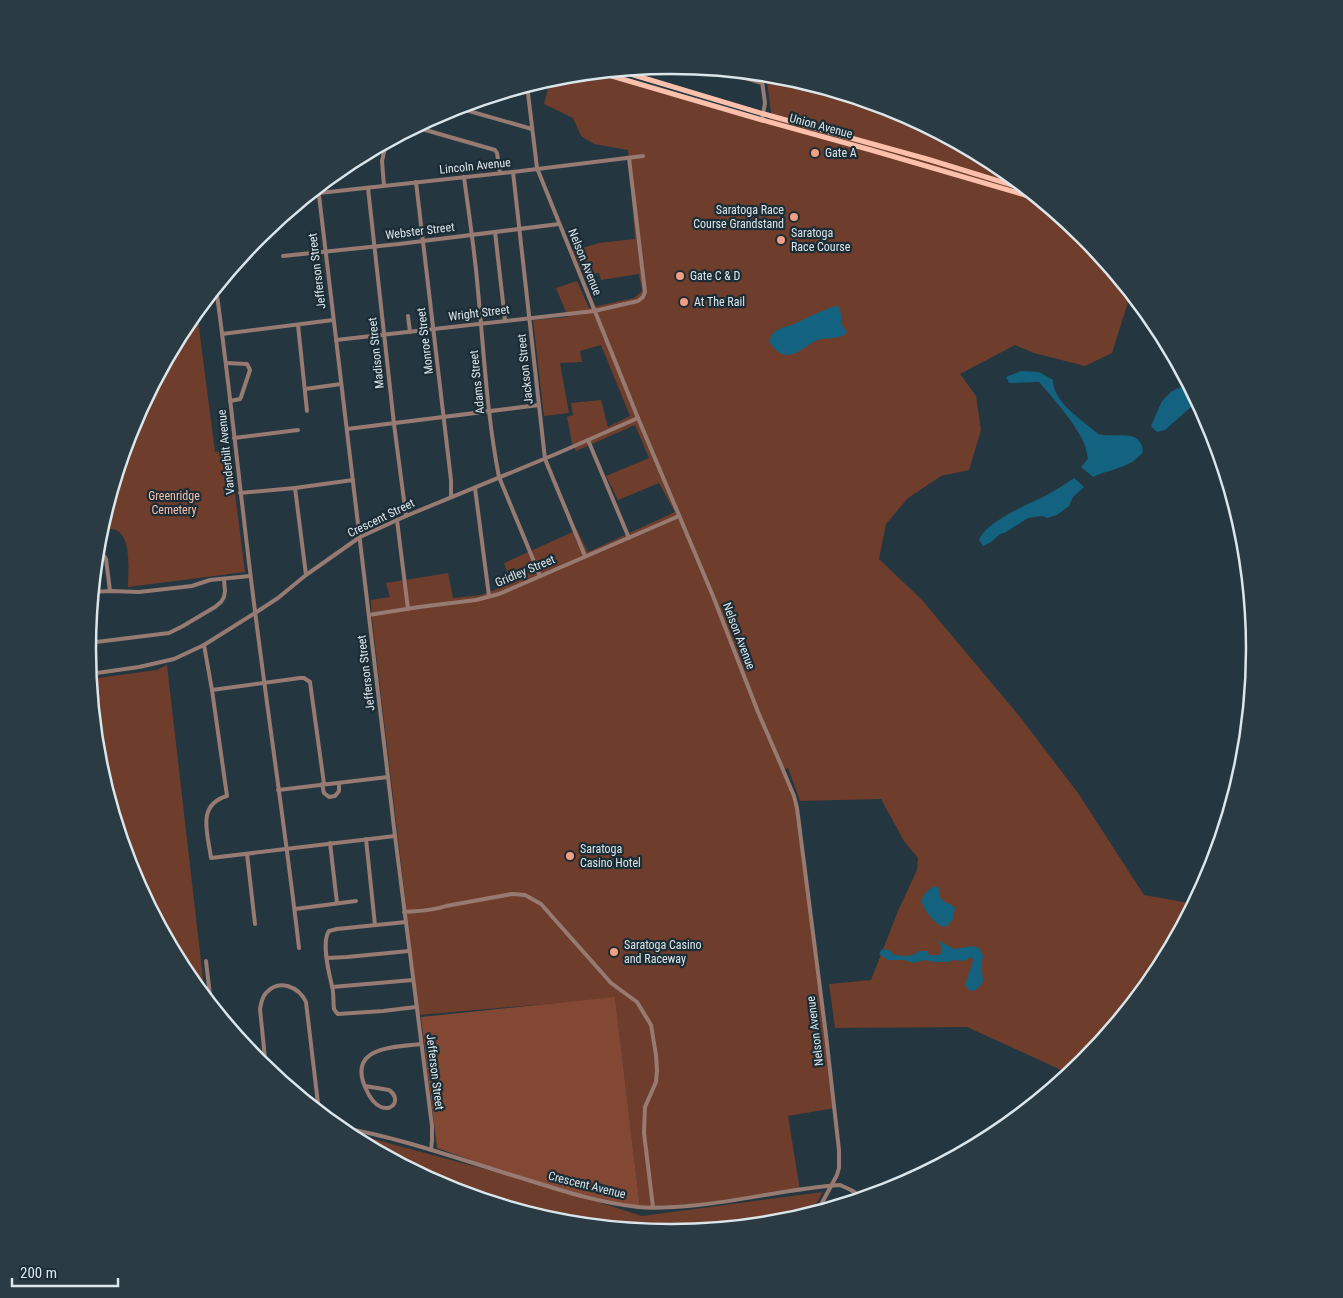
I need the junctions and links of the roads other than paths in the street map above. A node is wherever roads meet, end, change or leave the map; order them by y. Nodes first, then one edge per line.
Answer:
1 (634, 75) edge
2 (616, 77) edge
3 (757, 81) edge
4 (762, 82) joint
5 (528, 92) edge
6 (469, 111) edge
7 (764, 114) junction
8 (762, 120) junction
9 (532, 129) junction
10 (424, 130) edge
11 (384, 151) edge
12 (643, 156) dead end
13 (629, 158) junction
14 (537, 168) junction
15 (513, 172) junction
16 (500, 173) junction
17 (464, 177) junction
18 (416, 182) junction
19 (1010, 184) edge
20 (384, 186) junction
21 (368, 188) junction
22 (323, 191) edge
23 (1023, 194) edge
24 (317, 197) edge
25 (559, 224) junction
26 (520, 229) junction
27 (495, 232) junction
28 (471, 235) junction
29 (423, 241) junction
30 (375, 247) junction
31 (325, 252) junction
32 (283, 256) dead end
33 (217, 296) edge
34 (594, 311) junction
35 (408, 316) dead end
36 (530, 317) junction
37 (334, 320) junction
38 (505, 320) junction
39 (481, 323) junction
40 (298, 325) junction
41 (434, 329) junction
42 (410, 332) junction
43 (222, 334) junction
44 (385, 335) junction
45 (336, 340) junction
46 (226, 363) junction
47 (341, 384) junction
48 (305, 389) junction
49 (230, 401) junction
50 (539, 405) junction
51 (307, 411) dead end
52 (489, 412) junction
53 (443, 418) junction
54 (638, 418) junction
55 (394, 424) junction
56 (346, 429) junction
57 (298, 430) dead end
58 (234, 438) junction
59 (588, 440) junction
60 (545, 459) junction
61 (499, 477) junction
62 (353, 480) junction
63 (295, 488) junction
64 (475, 488) junction
65 (240, 493) junction
66 (451, 498) junction
67 (406, 516) junction
68 (679, 516) junction
69 (397, 520) junction
70 (360, 537) junction
71 (628, 538) junction
72 (104, 556) edge
73 (584, 556) junction
74 (306, 575) junction
75 (250, 576) junction
76 (540, 576) junction
77 (224, 580) junction
78 (110, 591) junction
79 (99, 592) edge
80 (488, 596) junction
81 (408, 608) junction
82 (255, 613) junction
83 (369, 615) junction
84 (96, 643) edge
85 (204, 645) junction
86 (97, 673) edge
87 (264, 682) junction
88 (212, 690) junction
89 (388, 777) junction
90 (339, 783) junction
91 (323, 784) junction
92 (278, 790) junction
93 (395, 836) junction
94 (366, 839) junction
95 (330, 843) junction
96 (287, 849) junction
97 (246, 854) junction
98 (356, 901) dead end
99 (338, 903) junction
100 (294, 909) junction
101 (404, 912) junction
102 (406, 922) junction
103 (256, 924) dead end
104 (375, 925) junction
105 (299, 948) dead end
106 (409, 951) junction
107 (327, 958) junction
108 (206, 960) dead end
109 (413, 980) junction
110 (332, 987) junction
111 (210, 992) edge
112 (416, 1007) junction
113 (421, 1044) junction
114 (265, 1056) edge
115 (365, 1086) junction
116 (318, 1102) edge
117 (357, 1130) edge
118 (431, 1150) junction
119 (832, 1185) junction
120 (856, 1194) edge
121 (822, 1204) edge
122 (653, 1208) junction

1 - 7 main road, Union Avenue
2 - 8 main road, Union Avenue
3 - 4 street
4 - 7 street
5 - 9 street, Nelson Avenue
6 - 9 street
7 - 8 street
7 - 19 main road, Union Avenue
8 - 23 main road, Union Avenue
9 - 14 street, Nelson Avenue
10 - 16 street
11 - 20 street
12 - 13 street, Lincoln Avenue
13 - 14 street, Lincoln Avenue
13 - 34 street, Wright Street
14 - 15 street, Lincoln Avenue
14 - 25 street, Nelson Avenue
15 - 16 street, Lincoln Avenue
15 - 26 street, Jackson Street
16 - 17 street, Lincoln Avenue
17 - 18 street, Lincoln Avenue
17 - 28 street, Adams Street
18 - 20 street, Lincoln Avenue
18 - 29 street, Monroe Street
20 - 21 street, Lincoln Avenue
21 - 22 street, Lincoln Avenue
21 - 30 street, Madison Street
24 - 31 street, Jefferson Street
25 - 26 street, Webster Street
25 - 34 street, Nelson Avenue
26 - 27 street, Webster Street
26 - 36 street, Jackson Street
27 - 28 street, Webster Street
27 - 38 street
28 - 29 street, Webster Street
28 - 39 street, Adams Street
29 - 30 street, Webster Street
29 - 41 street, Monroe Street
30 - 31 street, Webster Street
30 - 44 street, Madison Street
31 - 32 street, Webster Street
31 - 37 street, Jefferson Street
33 - 43 street, Vanderbilt Avenue
34 - 36 street, Wright Street
34 - 54 street, Nelson Avenue
35 - 42 street
36 - 38 street, Wright Street
36 - 50 street, Jackson Street
37 - 40 street
37 - 45 street, Jefferson Street
38 - 39 street, Wright Street
39 - 41 street, Wright Street
39 - 52 street, Adams Street
40 - 43 street
40 - 48 street
41 - 42 street, Wright Street
41 - 53 street, Monroe Street
42 - 44 street, Wright Street
43 - 46 street, Vanderbilt Avenue
44 - 45 street, Wright Street
44 - 55 street, Madison Street
45 - 47 street, Jefferson Street
46 - 49 street, Vanderbilt Avenue
46 - 49 street
47 - 48 street
47 - 56 street, Jefferson Street
48 - 51 street
49 - 58 street, Vanderbilt Avenue
50 - 52 street
50 - 60 street, Jackson Street
52 - 53 street
52 - 61 street, Adams Street
53 - 55 street
53 - 66 street, Monroe Street
54 - 59 street, Crescent Street
54 - 68 street, Nelson Avenue
55 - 56 street
55 - 67 street, Madison Street
56 - 62 street, Jefferson Street
57 - 58 street
58 - 65 street, Vanderbilt Avenue
59 - 60 street, Crescent Street
59 - 71 street
60 - 61 street, Crescent Street
60 - 73 street, Jackson Street
61 - 64 street, Crescent Street
61 - 76 street, Adams Street
62 - 63 street
62 - 70 street, Jefferson Street
63 - 65 street
63 - 74 street
64 - 66 street, Crescent Street
64 - 80 street
65 - 75 street, Vanderbilt Avenue
66 - 67 street, Crescent Street
67 - 69 street, Crescent Street
68 - 71 street, Gridley Street
68 - 119 street, Nelson Avenue
69 - 70 street, Crescent Street
69 - 81 street
70 - 74 street, Crescent Street
70 - 83 street, Jefferson Street
71 - 73 street, Gridley Street
72 - 78 street
73 - 76 street, Gridley Street
74 - 82 street, Crescent Street
75 - 77 street
75 - 82 street, Vanderbilt Avenue
76 - 80 street, Gridley Street
77 - 78 street
77 - 84 street
78 - 79 street
80 - 81 street, Gridley Street
81 - 83 street, Gridley Street
82 - 85 street, Crescent Street
82 - 87 street, Vanderbilt Avenue
83 - 89 street, Jefferson Street
85 - 86 street, Crescent Street
85 - 88 street
87 - 88 street
87 - 91 street
87 - 92 street, Vanderbilt Avenue
88 - 97 street
89 - 90 street
89 - 93 street, Jefferson Street
90 - 91 street
90 - 91 street
91 - 92 street
92 - 96 street, Vanderbilt Avenue
93 - 94 street
93 - 101 street, Jefferson Street
94 - 95 street
94 - 104 street
95 - 96 street
95 - 99 street
96 - 97 street
96 - 100 street, Vanderbilt Avenue
97 - 103 street
98 - 99 street
99 - 100 street
100 - 105 street, Vanderbilt Avenue
101 - 102 street, Jefferson Street
101 - 122 street
102 - 104 street
102 - 106 street, Jefferson Street
104 - 107 street
106 - 107 street
106 - 109 street, Jefferson Street
107 - 110 street
108 - 111 street
109 - 110 street
109 - 112 street, Jefferson Street
110 - 112 street
112 - 113 street, Jefferson Street
113 - 115 street
113 - 118 street, Jefferson Street
114 - 116 street
115 - 115 street
117 - 118 street, Crescent Avenue
118 - 122 street, Crescent Avenue
119 - 120 street, Crescent Avenue
119 - 121 street, Nelson Avenue
119 - 122 street, Crescent Avenue

